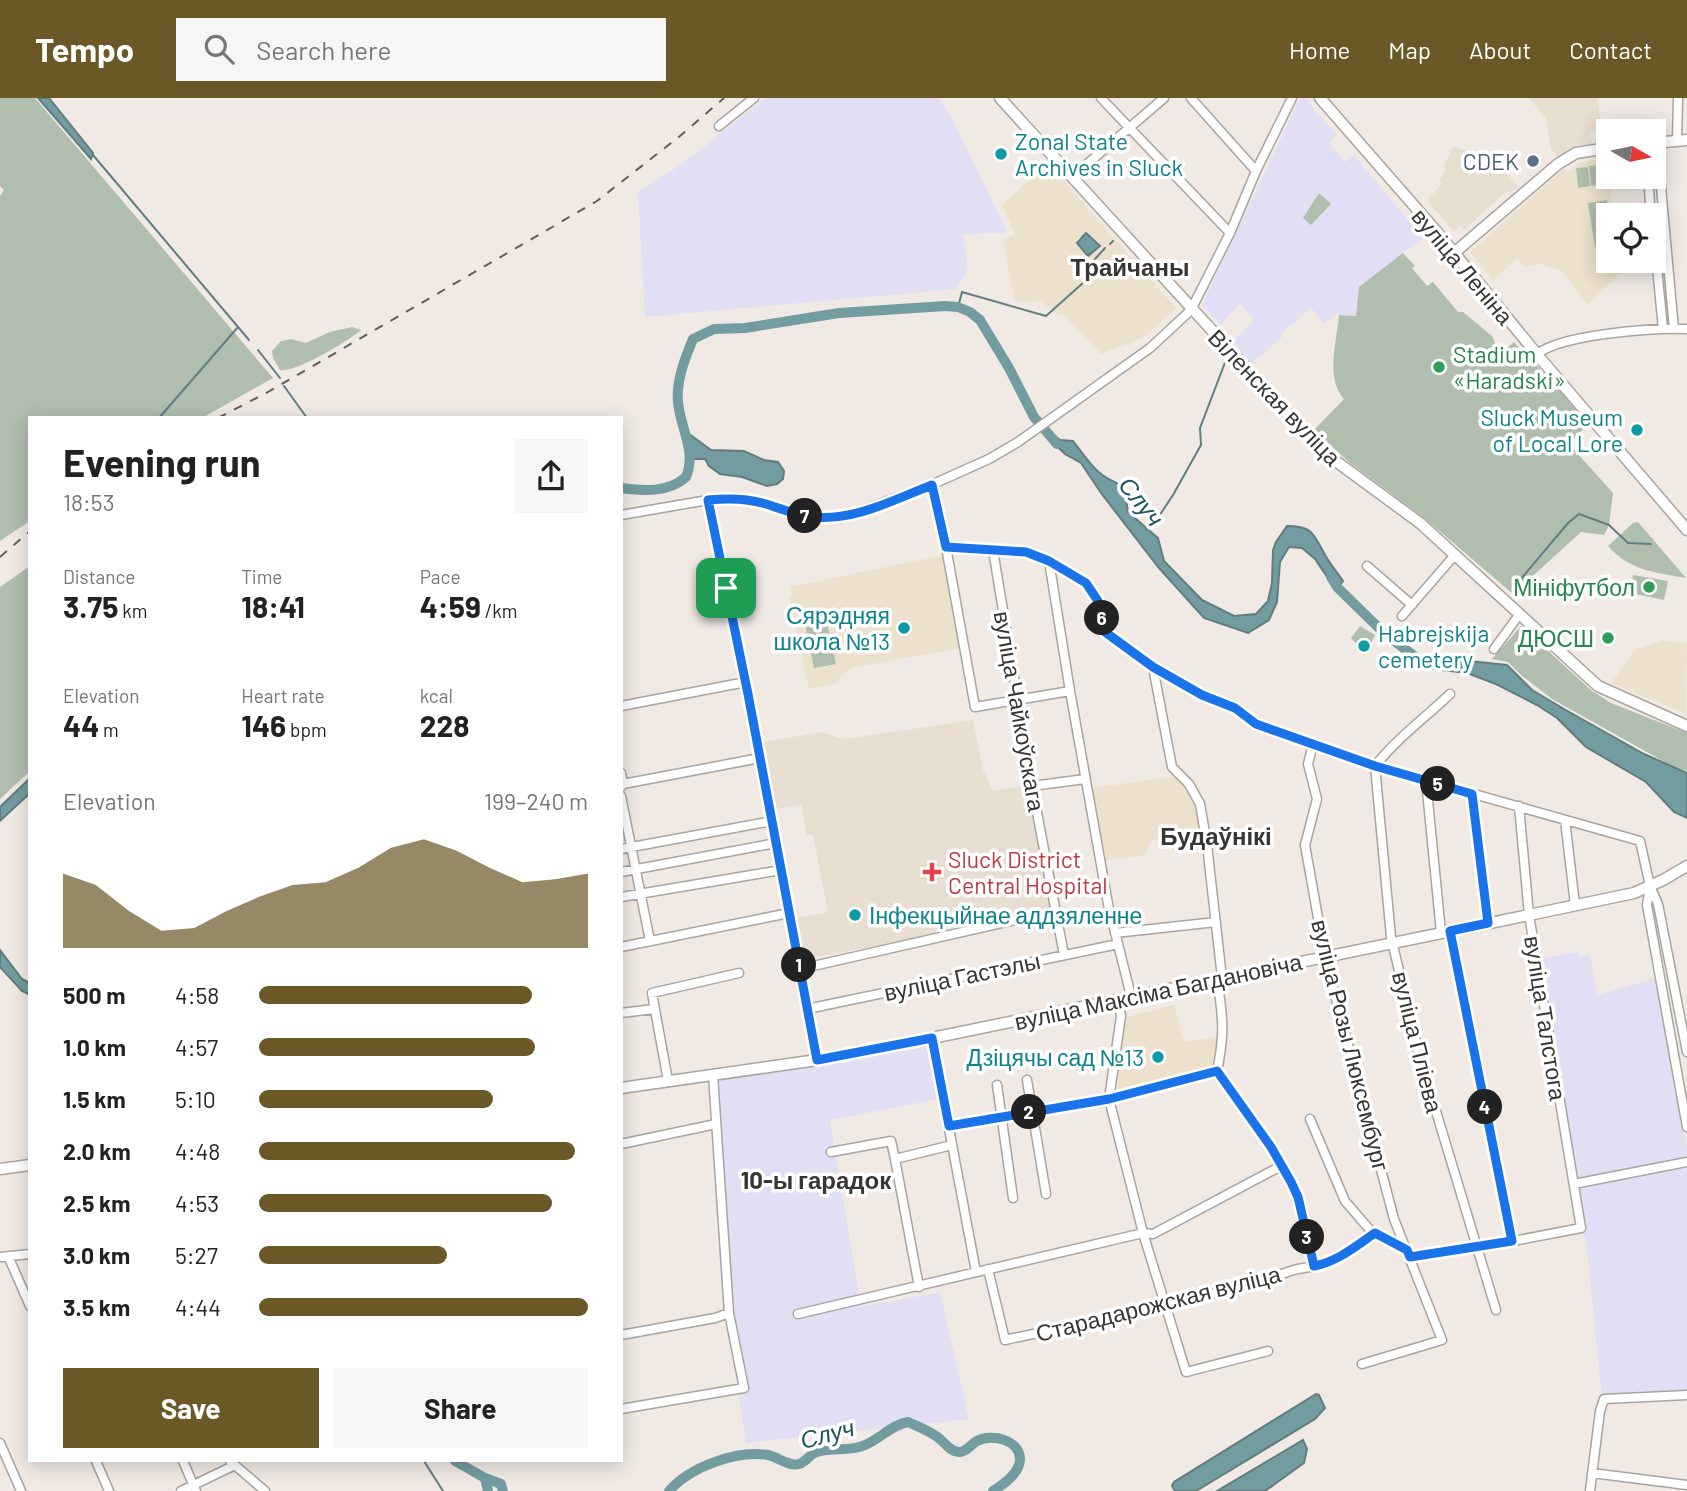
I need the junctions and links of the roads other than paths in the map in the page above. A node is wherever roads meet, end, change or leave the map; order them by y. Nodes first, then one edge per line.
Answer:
1 (754, 98) edge
2 (1000, 98) edge
3 (1101, 98) edge
4 (1164, 98) edge
5 (1191, 98) edge
6 (1292, 98) edge
7 (1320, 98) edge
8 (1678, 98) edge
9 (719, 126) dead end
10 (1128, 128) junction
11 (1682, 140) edge
12 (1596, 150) edge
13 (1256, 171) junction
14 (1073, 177) junction
15 (1660, 189) edge
16 (1230, 233) junction
17 (1454, 253) junction
18 (1658, 273) edge
19 (1191, 310) junction
20 (1674, 328) junction
21 (1663, 329) junction
22 (1687, 329) edge
23 (1537, 354) junction
24 (932, 485) junction
25 (708, 500) junction
26 (623, 515) edge
27 (1687, 530) edge
28 (946, 547) junction
29 (993, 551) junction
30 (1454, 556) junction
31 (1049, 561) junction
32 (1367, 566) dead end
33 (1412, 605) junction
34 (1519, 615) junction
35 (1402, 616) dead end
36 (1494, 649) dead end
37 (1153, 667) junction
38 (746, 682) junction
39 (1069, 691) junction
40 (1450, 694) dead end
41 (1018, 700) junction
42 (623, 706) edge
43 (1687, 726) edge
44 (1313, 744) junction
45 (760, 758) junction
46 (1375, 766) junction
47 (1085, 779) junction
48 (1426, 781) junction
49 (623, 785) edge
50 (1032, 786) junction
51 (1472, 794) junction
52 (623, 806) edge
53 (1519, 806) junction
54 (1565, 820) junction
55 (772, 821) junction
56 (776, 844) junction
57 (631, 846) junction
58 (623, 848) edge
59 (1687, 866) edge
60 (636, 870) junction
61 (781, 870) junction
62 (623, 873) edge
63 (1650, 886) junction
64 (640, 894) junction
65 (623, 897) edge
66 (1575, 905) junction
67 (1055, 911) junction
68 (789, 913) junction
69 (1529, 915) junction
70 (1216, 922) junction
71 (1488, 923) junction
72 (1446, 932) junction
73 (1115, 933) junction
74 (650, 941) junction
75 (1393, 943) junction
76 (1118, 944) junction
77 (623, 947) edge
78 (1065, 955) junction
79 (1325, 957) junction
80 (800, 969) junction
81 (739, 973) dead end
82 (1219, 979) junction
83 (1131, 996) junction
84 (1118, 999) junction
85 (654, 1009) junction
86 (807, 1009) junction
87 (623, 1013) edge
88 (932, 1038) junction
89 (1687, 1051) edge
90 (1674, 1054) junction
91 (817, 1060) junction
92 (1217, 1071) junction
93 (713, 1075) junction
94 (1027, 1080) dead end
95 (668, 1081) junction
96 (997, 1085) dead end
97 (623, 1088) edge
98 (1109, 1099) junction
99 (1031, 1112) junction
100 (1001, 1117) junction
101 (1310, 1119) dead end
102 (716, 1124) junction
103 (949, 1126) junction
104 (1687, 1126) edge
105 (623, 1144) edge
106 (952, 1145) junction
107 (831, 1152) dead end
108 (895, 1159) junction
109 (1687, 1163) edge
110 (28, 1165) edge
111 (1281, 1166) junction
112 (0, 1169) edge
113 (1574, 1184) junction
114 (1046, 1194) dead end
115 (1013, 1198) dead end
116 (1143, 1233) junction
117 (1375, 1233) junction
118 (1512, 1241) junction
119 (1477, 1248) junction
120 (28, 1254) edge
121 (1408, 1254) junction
122 (4, 1257) edge
123 (1314, 1266) junction
124 (988, 1269) junction
125 (976, 1272) junction
126 (919, 1287) junction
127 (28, 1302) edge
128 (1166, 1306) junction
129 (1496, 1310) dead end
130 (729, 1313) junction
131 (798, 1314) dead end
132 (623, 1335) edge
133 (1268, 1351) dead end
134 (1362, 1364) dead end
135 (1687, 1395) edge
136 (623, 1409) edge
137 (0, 1443) edge
138 (96, 1462) edge
139 (183, 1462) edge
140 (232, 1464) edge
141 (1592, 1473) junction
142 (1687, 1485) edge
143 (195, 1488) edge
144 (20, 1491) edge
145 (108, 1491) edge
146 (181, 1491) edge
147 (265, 1491) edge
148 (1590, 1491) edge

1 - 9 street
2 - 14 main road, Віленская вуліца
3 - 10 street
4 - 10 street
5 - 13 street
6 - 13 street
7 - 17 main road, вуліца Леніна
8 - 11 street
10 - 14 street
10 - 16 street
12 - 17 main road
13 - 16 street
14 - 19 main road, Віленская вуліца
15 - 20 street
16 - 19 street
17 - 23 main road, вуліца Леніна
18 - 21 street
19 - 24 street
19 - 30 main road, Віленская вуліца
20 - 21 street
20 - 22 street
21 - 23 street
23 - 27 main road, вуліца Леніна
24 - 25 street
24 - 28 street
25 - 26 street
25 - 38 street
28 - 29 street
28 - 41 street
29 - 31 street
29 - 41 street, вуліца Чайкоўскага
30 - 33 street
30 - 34 main road, Віленская вуліца
31 - 37 street
31 - 39 street
32 - 33 street
33 - 35 street
34 - 36 street
34 - 43 main road, Віленская вуліца
37 - 44 street
37 - 70 street
38 - 42 street
38 - 45 street
39 - 41 street
39 - 47 street
40 - 46 street
41 - 50 street, вуліца Чайкоўскага
44 - 46 street
44 - 79 street, вуліца Розы Люксембург
45 - 49 street
45 - 55 street
46 - 48 street
46 - 75 street, вуліца Пліева
47 - 50 street
47 - 73 street
48 - 51 street
48 - 72 street
50 - 67 street, вуліца Чайкоўскага
51 - 53 street
51 - 71 street
52 - 57 street
53 - 54 street
53 - 69 street, вуліца Талстога
54 - 63 street
54 - 66 street
55 - 56 street
55 - 57 street
56 - 60 street
56 - 61 street
57 - 58 street
57 - 60 street
59 - 63 main road, вуліца Максіма Багдановіча
60 - 62 street
60 - 64 street
61 - 64 street
61 - 68 street
63 - 66 main road, вуліца Максіма Багдановіча
63 - 89 street
63 - 90 street
64 - 65 street
64 - 74 street
66 - 69 main road, вуліца Максіма Багдановіча
67 - 78 street, вуліца Чайкоўскага
67 - 80 street
68 - 74 street
68 - 80 street
69 - 71 main road, вуліца Максіма Багдановіча
69 - 113 street, вуліца Талстога
70 - 73 street
70 - 82 street
71 - 72 main road, вуліца Максіма Багдановіча
72 - 75 main road, вуліца Максіма Багдановіча
72 - 118 street
73 - 76 street
74 - 77 street
75 - 79 main road, вуліца Максіма Багдановіча
75 - 119 street, вуліца Пліева
76 - 78 street, вуліца Гастэлы
76 - 83 street
78 - 86 street, вуліца Гастэлы
79 - 82 main road, вуліца Максіма Багдановіча
79 - 121 street, вуліца Розы Люксембург
80 - 86 street
81 - 85 street
82 - 83 main road, вуліца Максіма Багдановіча
82 - 92 street
83 - 84 main road, вуліца Максіма Багдановіча
84 - 88 main road, вуліца Максіма Багдановіча
84 - 98 street
85 - 87 street
85 - 95 street
86 - 91 street
88 - 91 main road, вуліца Максіма Багдановіча
88 - 103 street
89 - 90 street
90 - 104 street
91 - 93 main road, вуліца Максіма Багдановіча
92 - 98 street
92 - 111 street
93 - 95 main road, вуліца Максіма Багдановіча
93 - 102 street
94 - 99 street
95 - 97 main road, вуліца Максіма Багдановіча
96 - 100 street
98 - 99 street
98 - 116 street
99 - 100 street
99 - 114 street
100 - 103 street
100 - 115 street
101 - 117 street
102 - 105 street
102 - 130 street
103 - 106 street
106 - 108 street
106 - 125 street
107 - 108 street
108 - 126 street
109 - 113 street
110 - 112 main road
111 - 116 street
111 - 123 street
113 - 118 street, вуліца Талстога
116 - 124 street
116 - 128 street
117 - 121 street
117 - 123 street, Старадарожская вуліца
118 - 119 street
119 - 121 street
119 - 129 street, вуліца Пліева
120 - 122 street
121 - 134 street, вуліца Розы Люксембург
122 - 127 street
123 - 128 street, Старадарожская вуліца
124 - 125 street
124 - 128 street, Старадарожская вуліца
125 - 126 street
126 - 131 street
128 - 133 street
130 - 132 street
130 - 136 street
135 - 141 street
137 - 144 street
138 - 145 street
139 - 143 street
140 - 143 street
140 - 147 street
141 - 142 street
141 - 148 street
143 - 146 street

